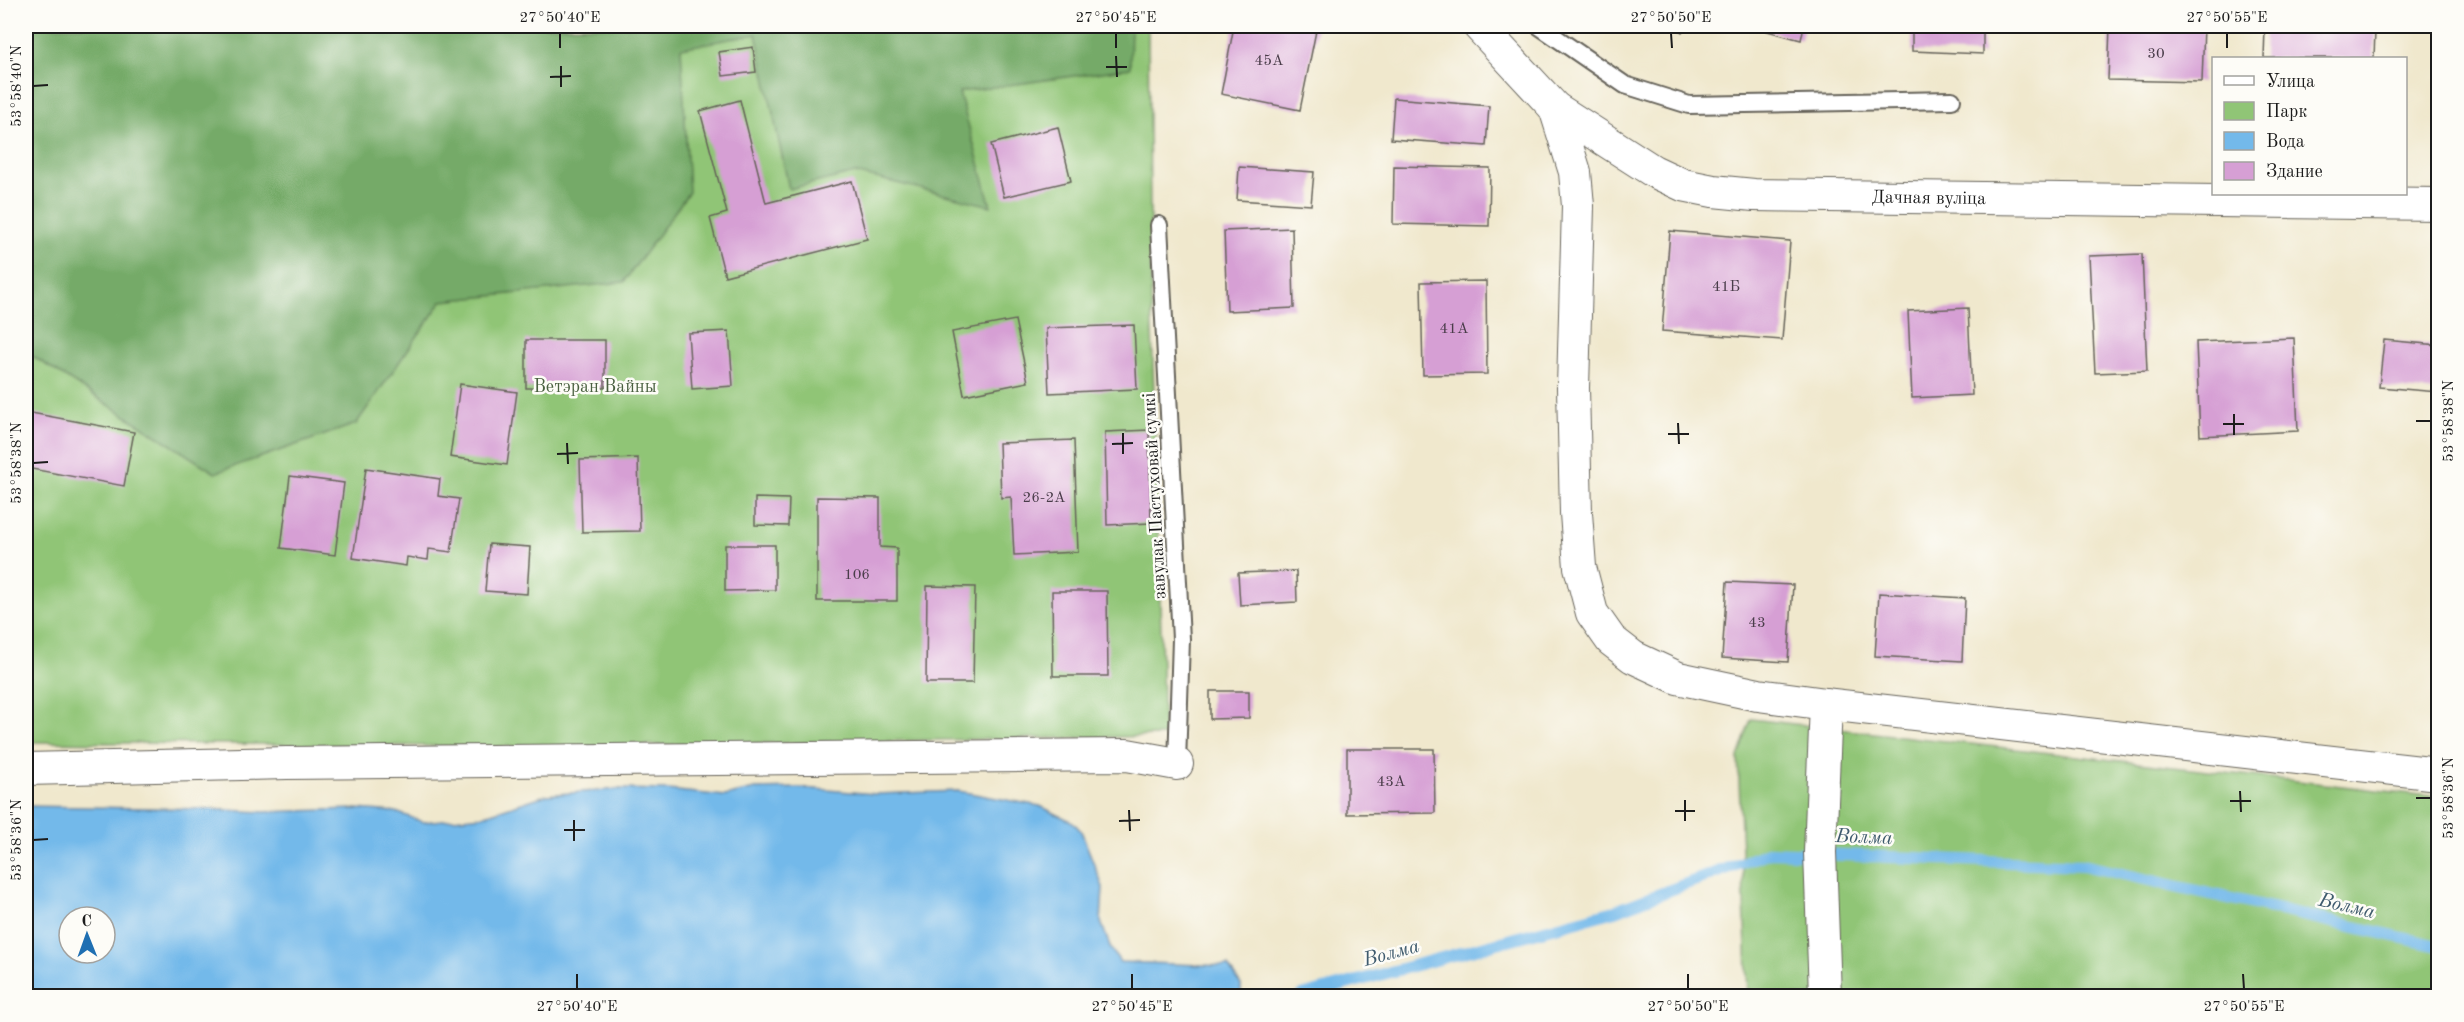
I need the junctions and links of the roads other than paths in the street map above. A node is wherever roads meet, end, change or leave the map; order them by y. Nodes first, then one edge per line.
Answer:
1 (1479, 26) edge
2 (1539, 26) edge
3 (1952, 99) dead end
4 (1556, 108) junction
5 (2439, 204) edge
6 (1159, 225) dead end
7 (1826, 704) junction
8 (1177, 764) joint
9 (26, 769) edge
10 (2439, 774) edge
11 (1825, 996) edge

1 - 4 street, Дачная вуліца
2 - 3 lane
4 - 5 street, Дачная вуліца
4 - 7 street
6 - 8 lane, завулак Пастуховай сумкі
7 - 10 street
7 - 11 street
8 - 9 street

